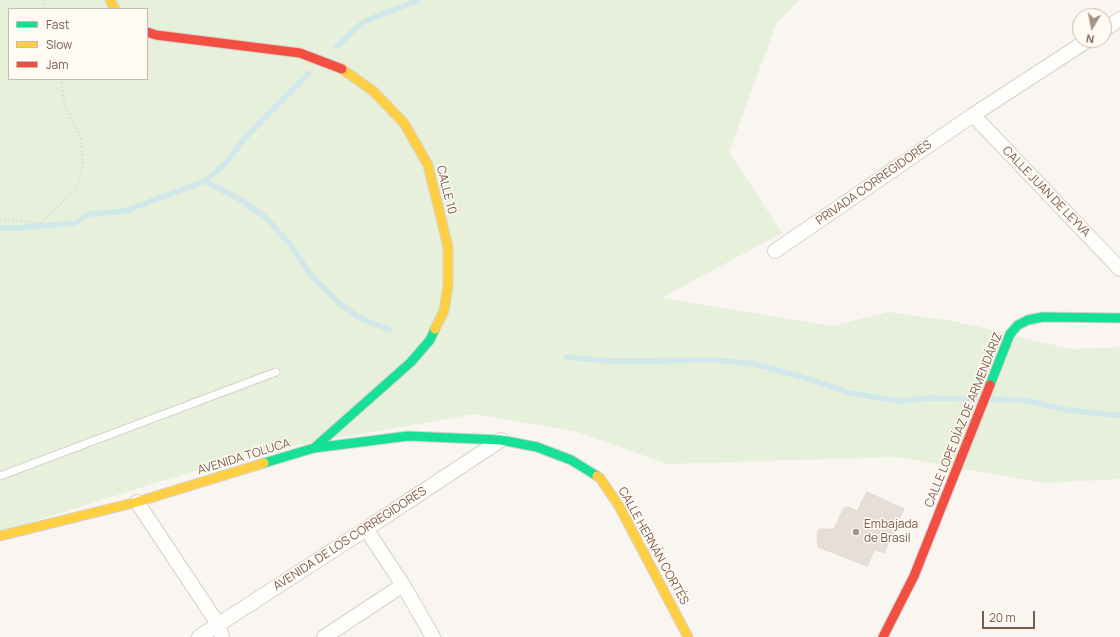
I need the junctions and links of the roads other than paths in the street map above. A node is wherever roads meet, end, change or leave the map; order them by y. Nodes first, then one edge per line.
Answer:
1 (148, 32) edge
2 (1076, 48) edge
3 (973, 115) junction
4 (775, 251) dead end
5 (1120, 269) edge
6 (1120, 318) edge
7 (276, 372) dead end
8 (500, 440) junction
9 (314, 448) junction
10 (0, 476) edge
11 (137, 502) junction
12 (366, 529) junction
13 (0, 536) edge
14 (403, 585) junction
15 (220, 630) edge
16 (199, 637) edge
17 (324, 637) edge
18 (433, 637) edge
19 (688, 637) edge
20 (883, 637) edge

1 - 9 street, CALLE 10
2 - 3 street
3 - 4 street, PRIVADA CORREGIDORES
3 - 5 street, CALLE JUAN DE LEYVA
6 - 20 street, CALLE LOPE DÍAZ DE ARMENDÁRIZ
7 - 10 lane
8 - 9 street, AVENIDA TOLUCA
8 - 12 street, AVENIDA DE LOS CORREGIDORES
8 - 19 street, CALLE HERNÁN CORTÉS
9 - 11 street, AVENIDA TOLUCA
11 - 13 street, AVENIDA TOLUCA
11 - 15 street
12 - 14 street
12 - 15 street, AVENIDA DE LOS CORREGIDORES
14 - 17 street
14 - 18 street
15 - 16 street, AVENIDA DE LOS CORREGIDORES

